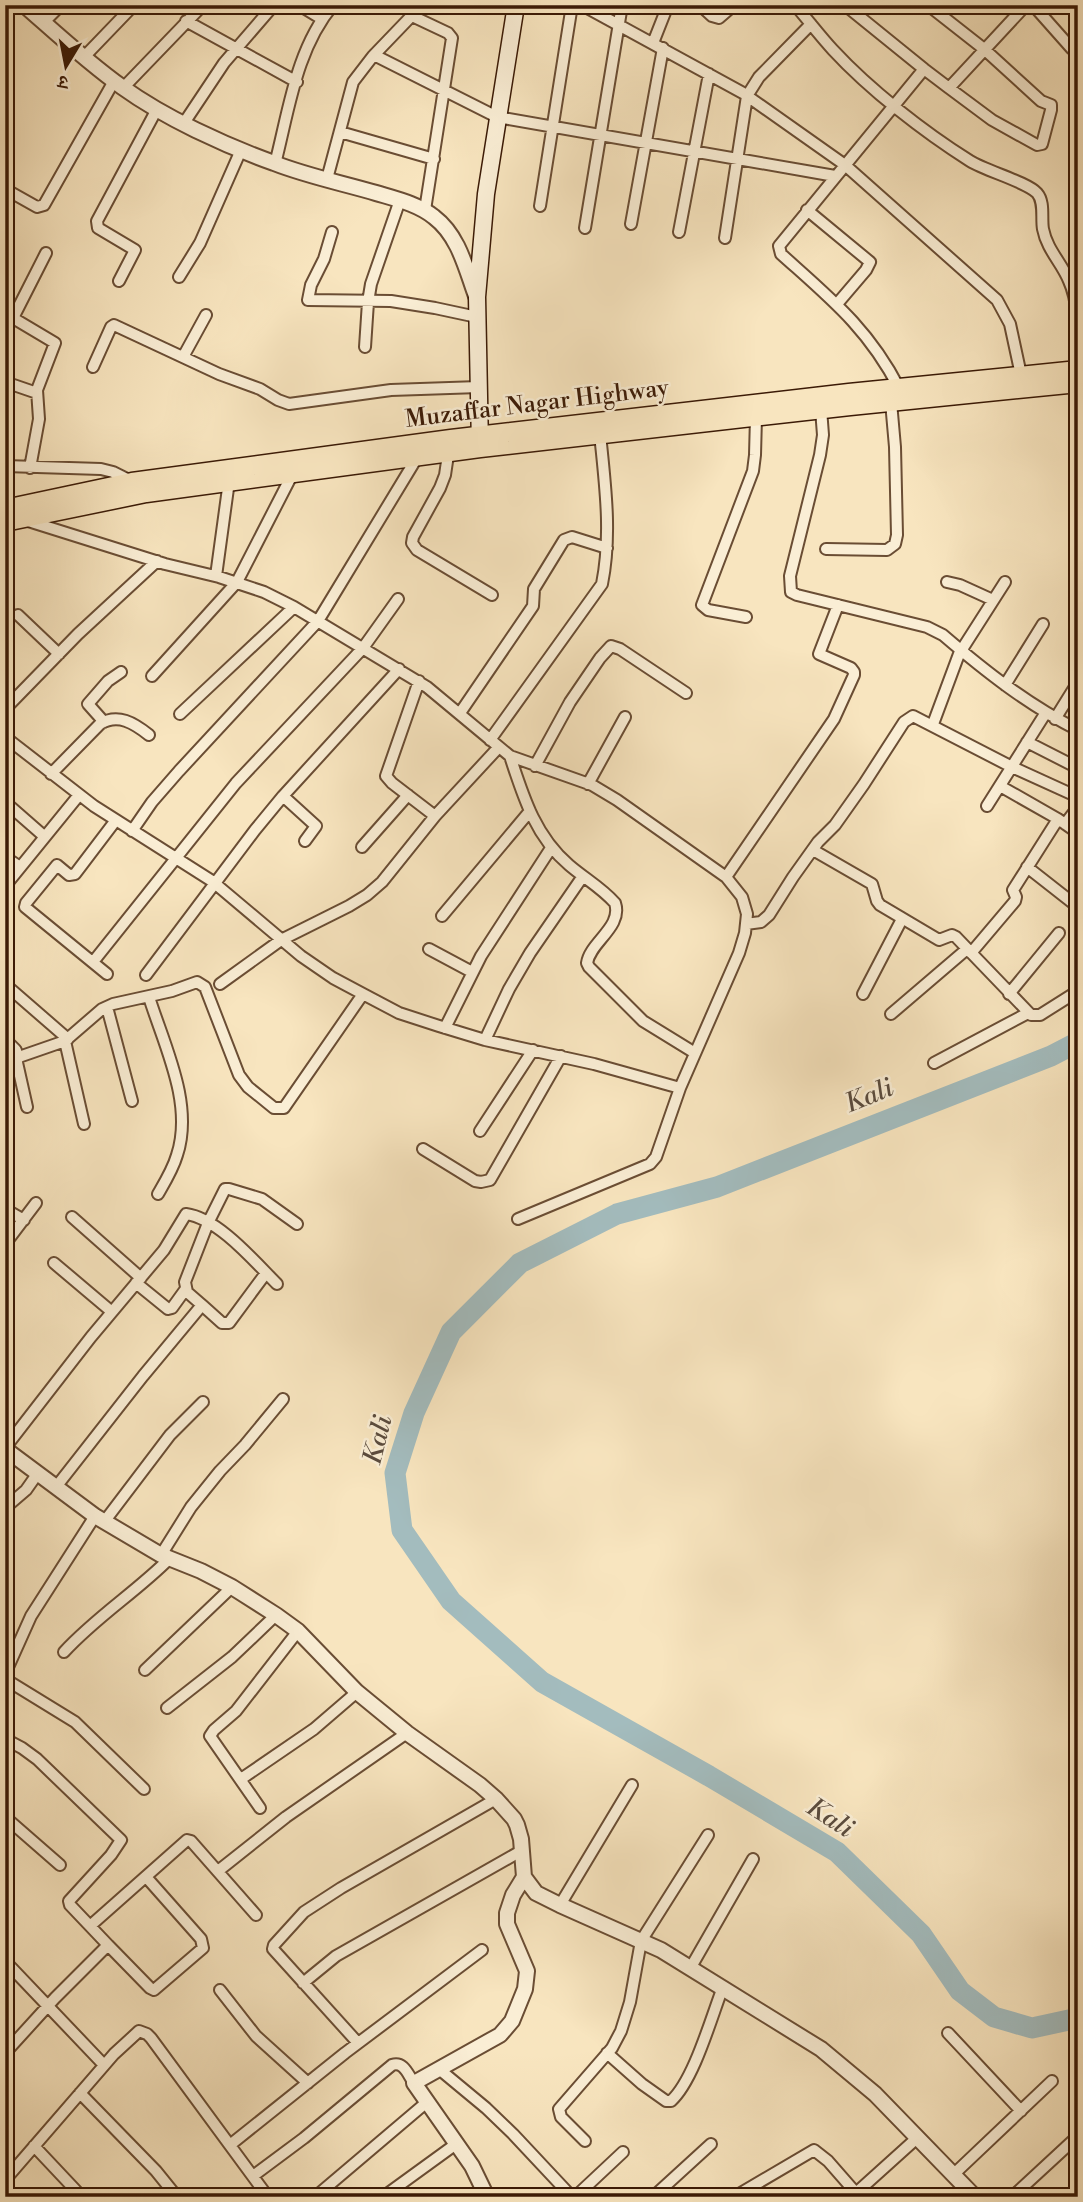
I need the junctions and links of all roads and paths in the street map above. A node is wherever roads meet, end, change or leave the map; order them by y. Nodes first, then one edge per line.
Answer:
1 (24, 5) edge
2 (61, 5) edge
3 (134, 5) edge
4 (203, 5) edge
5 (274, 5) edge
6 (299, 5) edge
7 (333, 5) edge
8 (422, 5) edge
9 (516, 5) edge
10 (572, 5) edge
11 (582, 5) edge
12 (622, 5) edge
13 (668, 5) edge
14 (700, 5) edge
15 (734, 5) edge
16 (795, 5) edge
17 (845, 5) edge
18 (928, 5) edge
19 (1026, 5) edge
20 (1032, 5) edge
21 (412, 16) junction
22 (322, 19) junction
23 (186, 21) junction
24 (44, 22) junction
25 (811, 24) junction
26 (618, 25) junction
27 (658, 45) junction
28 (236, 49) junction
29 (984, 49) junction
30 (1076, 51) edge
31 (374, 55) junction
32 (83, 57) junction
33 (924, 69) junction
34 (709, 74) junction
35 (297, 82) junction
36 (118, 84) junction
37 (949, 89) junction
38 (444, 92) junction
39 (747, 96) junction
40 (894, 104) junction
41 (157, 109) junction
42 (497, 117) junction
43 (184, 122) junction
44 (552, 127) junction
45 (340, 132) junction
46 (600, 135) junction
47 (647, 144) junction
48 (240, 150) junction
49 (693, 152) junction
50 (434, 159) junction
51 (737, 159) junction
52 (275, 164) junction
53 (845, 165) junction
54 (835, 176) junction
55 (327, 179) junction
56 (5, 190) edge
57 (400, 200) junction
58 (540, 206) dead end
59 (425, 210) junction
60 (807, 210) junction
61 (631, 224) dead end
62 (585, 228) dead end
63 (332, 232) dead end
64 (679, 232) dead end
65 (725, 238) dead end
66 (46, 253) dead end
67 (179, 277) dead end
68 (119, 281) dead end
69 (477, 297) junction
70 (368, 302) junction
71 (837, 304) junction
72 (206, 315) dead end
73 (477, 317) junction
74 (365, 346) dead end
75 (183, 358) junction
76 (93, 367) dead end
77 (1078, 370) edge
78 (1021, 376) junction
79 (5, 382) edge
80 (1078, 383) edge
81 (479, 387) junction
82 (37, 393) junction
83 (895, 395) junction
84 (821, 409) junction
85 (756, 417) junction
86 (600, 434) junction
87 (480, 442) junction
88 (450, 445) junction
89 (418, 456) junction
90 (5, 466) edge
91 (30, 468) junction
92 (293, 473) junction
93 (229, 481) junction
94 (139, 487) junction
95 (5, 509) edge
96 (13, 520) edge
97 (607, 548) junction
98 (826, 549) dead end
99 (157, 561) junction
100 (216, 576) junction
101 (237, 582) junction
102 (947, 582) dead end
103 (1005, 582) dead end
104 (492, 595) dead end
105 (398, 599) dead end
106 (993, 600) junction
107 (838, 605) junction
108 (294, 607) junction
109 (19, 615) dead end
110 (746, 617) dead end
111 (318, 621) junction
112 (1043, 624) dead end
113 (363, 648) junction
114 (961, 650) junction
115 (59, 654) junction
116 (398, 669) junction
117 (121, 672) dead end
118 (152, 676) dead end
119 (419, 681) junction
120 (1078, 682) edge
121 (1005, 685) junction
122 (686, 693) dead end
123 (5, 709) edge
124 (460, 713) junction
125 (180, 714) dead end
126 (1050, 716) junction
127 (625, 717) dead end
128 (104, 722) junction
129 (933, 724) junction
130 (1078, 730) edge
131 (149, 735) dead end
132 (5, 737) edge
133 (1027, 742) junction
134 (494, 744) junction
135 (510, 756) junction
136 (535, 766) junction
137 (1012, 767) junction
138 (1078, 768) edge
139 (51, 774) junction
140 (587, 784) junction
141 (1000, 786) junction
142 (79, 795) junction
143 (408, 795) junction
144 (283, 796) junction
145 (1078, 796) edge
146 (5, 802) edge
147 (987, 806) dead end
148 (1078, 807) edge
149 (530, 811) junction
150 (435, 816) junction
151 (116, 820) junction
152 (1061, 821) junction
153 (132, 831) junction
154 (1078, 833) edge
155 (45, 837) junction
156 (305, 841) dead end
157 (362, 847) dead end
158 (551, 848) junction
159 (813, 850) junction
160 (5, 857) edge
161 (176, 857) junction
162 (20, 867) junction
163 (1027, 867) junction
164 (583, 876) junction
165 (726, 877) junction
166 (215, 884) junction
167 (5, 886) edge
168 (1078, 907) edge
169 (442, 916) dead end
170 (902, 919) junction
171 (746, 924) junction
172 (1059, 933) dead end
173 (281, 940) junction
174 (429, 949) dead end
175 (969, 951) junction
176 (93, 962) junction
177 (472, 972) junction
178 (107, 974) dead end
179 (146, 975) dead end
180 (220, 984) dead end
181 (7, 986) edge
182 (1078, 991) edge
183 (863, 994) dead end
184 (1009, 994) junction
185 (363, 995) junction
186 (149, 997) junction
187 (107, 1007) junction
188 (1028, 1013) junction
189 (891, 1014) dead end
190 (445, 1028) junction
191 (66, 1040) junction
192 (485, 1040) junction
193 (5, 1042) edge
194 (533, 1050) junction
195 (695, 1054) junction
196 (561, 1056) junction
197 (11, 1059) edge
198 (934, 1063) dead end
199 (680, 1088) junction
200 (132, 1101) dead end
201 (27, 1107) dead end
202 (84, 1124) dead end
203 (480, 1131) dead end
204 (423, 1149) dead end
205 (158, 1194) dead end
206 (36, 1203) dead end
207 (5, 1209) edge
208 (72, 1217) dead end
209 (518, 1219) dead end
210 (24, 1220) junction
211 (208, 1223) junction
212 (297, 1223) dead end
213 (5, 1244) edge
214 (54, 1263) dead end
215 (266, 1273) junction
216 (139, 1280) junction
217 (277, 1284) dead end
218 (185, 1290) junction
219 (202, 1305) junction
220 (112, 1312) junction
221 (283, 1399) dead end
222 (203, 1402) dead end
223 (5, 1448) edge
224 (38, 1474) junction
225 (56, 1487) junction
226 (5, 1508) edge
227 (100, 1519) junction
228 (165, 1557) junction
229 (232, 1587) junction
230 (276, 1615) junction
231 (298, 1632) junction
232 (64, 1652) dead end
233 (145, 1670) dead end
234 (5, 1677) edge
235 (357, 1692) junction
236 (167, 1708) dead end
237 (407, 1732) junction
238 (5, 1739) edge
239 (241, 1779) junction
240 (632, 1784) dead end
241 (144, 1789) dead end
242 (496, 1798) junction
243 (260, 1808) dead end
244 (5, 1817) edge
245 (708, 1835) dead end
246 (521, 1851) junction
247 (753, 1859) dead end
248 (60, 1865) dead end
249 (218, 1871) junction
250 (524, 1877) junction
251 (147, 1878) junction
252 (560, 1905) junction
253 (256, 1915) dead end
254 (90, 1926) junction
255 (641, 1941) junction
256 (108, 1945) junction
257 (482, 1951) dead end
258 (5, 1961) edge
259 (691, 1968) junction
260 (303, 1983) junction
261 (723, 1987) junction
262 (220, 1990) dead end
263 (47, 2006) junction
264 (948, 2032) dead end
265 (358, 2043) junction
266 (5, 2053) edge
267 (607, 2053) junction
268 (104, 2065) junction
269 (439, 2069) junction
270 (1052, 2081) dead end
271 (308, 2083) junction
272 (414, 2083) junction
273 (80, 2093) junction
274 (427, 2102) junction
275 (1021, 2111) junction
276 (1078, 2136) edge
277 (918, 2138) junction
278 (585, 2141) dead end
279 (456, 2144) junction
280 (711, 2144) dead end
281 (230, 2145) junction
282 (34, 2146) junction
283 (623, 2152) dead end
284 (954, 2174) junction
285 (253, 2176) junction
286 (5, 2180) edge
287 (857, 2195) edge
288 (82, 2197) edge
289 (177, 2197) edge
290 (268, 2197) edge
291 (314, 2197) edge
292 (383, 2197) edge
293 (487, 2197) edge
294 (574, 2197) edge
295 (653, 2197) edge
296 (734, 2197) edge
297 (975, 2197) edge
298 (1012, 2197) edge

1 - 24 street
2 - 24 street
3 - 32 street
4 - 23 street
5 - 28 street
6 - 22 street
7 - 22 street
8 - 21 street
9 - 42 main road
10 - 44 street
11 - 26 street
12 - 26 street
13 - 27 street
14 - 15 street
16 - 25 street
17 - 33 street
18 - 29 street
19 - 29 street
20 - 30 street
21 - 31 street
21 - 38 street
22 - 35 street
23 - 28 street
23 - 36 street
24 - 32 street
25 - 39 street
25 - 40 street
26 - 27 street
26 - 46 street
27 - 34 street
27 - 47 street
28 - 35 street
28 - 43 street
29 - 37 street
29 - 37 street
31 - 38 street
31 - 45 street
32 - 36 street
33 - 37 street
33 - 40 street
34 - 39 street
34 - 49 street
35 - 52 street
36 - 41 street
36 - 56 street
38 - 42 street
38 - 50 street
39 - 51 street
39 - 53 street
40 - 53 street
40 - 77 street
41 - 43 street
41 - 68 street
42 - 44 street
42 - 69 main road
43 - 48 street
44 - 46 street
44 - 58 street
45 - 50 street
45 - 55 street
46 - 47 street
46 - 62 street
47 - 49 street
47 - 61 street
48 - 52 street
48 - 67 street
49 - 51 street
49 - 64 street
50 - 59 street
51 - 54 street
51 - 65 street
52 - 55 street
53 - 54 street
53 - 78 street
54 - 60 street
55 - 57 street
57 - 59 street
57 - 70 street
59 - 69 street
60 - 71 street
60 - 71 street
63 - 70 street
66 - 82 street
69 - 73 main road
70 - 73 street
70 - 74 street
71 - 83 street
72 - 75 street
73 - 81 main road
75 - 76 street
75 - 81 street
77 - 78 main road, Muzaffar Nagar Highway
78 - 83 main road, Muzaffar Nagar Highway
79 - 82 street
80 - 83 main road, Muzaffar Nagar Highway
81 - 87 main road
82 - 91 street
83 - 84 main road, Muzaffar Nagar Highway
83 - 87 main road, Muzaffar Nagar Highway
83 - 98 street
84 - 85 main road, Muzaffar Nagar Highway
84 - 107 street
85 - 86 main road, Muzaffar Nagar Highway
85 - 110 street
86 - 87 main road, Muzaffar Nagar Highway
86 - 97 street
87 - 88 main road, Muzaffar Nagar Highway
88 - 89 main road, Muzaffar Nagar Highway
88 - 94 main road, Muzaffar Nagar Highway
88 - 104 street
89 - 92 main road, Muzaffar Nagar Highway
89 - 111 street
90 - 91 street
91 - 94 street
92 - 93 main road, Muzaffar Nagar Highway
92 - 101 street
93 - 94 main road, Muzaffar Nagar Highway
93 - 100 street
94 - 95 main road, Muzaffar Nagar Highway
94 - 96 main road, Muzaffar Nagar Highway
96 - 99 street
97 - 124 street
97 - 134 street
99 - 100 street
99 - 115 street
100 - 101 street
101 - 108 street
101 - 118 street
102 - 106 street
103 - 106 street
105 - 113 street
106 - 114 street
107 - 114 street
107 - 165 street
108 - 111 street
108 - 125 street
109 - 115 street
111 - 113 street
111 - 153 street
112 - 121 street
113 - 116 street
113 - 161 street
114 - 121 street
114 - 129 street
115 - 123 street
116 - 119 street
116 - 144 street
117 - 128 street
119 - 124 street
119 - 143 street
120 - 126 street
121 - 126 street
122 - 136 street
124 - 134 street
126 - 130 street
126 - 133 street
127 - 140 street
128 - 131 street
128 - 139 street
129 - 137 street
129 - 159 street
132 - 139 street
133 - 137 street
133 - 138 street
134 - 135 street
134 - 150 street
135 - 136 street
135 - 149 street
136 - 140 street
137 - 141 street
137 - 145 street
139 - 142 street
140 - 165 street
141 - 147 street
141 - 152 street
142 - 151 street
142 - 155 street
143 - 150 street
143 - 157 street
144 - 156 street
144 - 166 street
146 - 155 street
148 - 152 street
149 - 158 street
149 - 169 street
150 - 173 street
151 - 153 street
151 - 176 street
152 - 154 street
152 - 163 street
153 - 161 street
155 - 162 street
158 - 164 street
158 - 177 street
159 - 170 street
159 - 171 street
160 - 162 street
161 - 166 street
161 - 176 street
162 - 167 street
163 - 168 street
163 - 175 street
164 - 192 street
164 - 195 street
165 - 171 street
166 - 173 street
166 - 179 street
170 - 175 street
170 - 183 street
171 - 195 street
172 - 184 street
173 - 180 street
173 - 185 street
174 - 177 street
175 - 184 street
175 - 189 street
176 - 178 street
177 - 190 street
181 - 191 street
182 - 188 street
184 - 188 street
185 - 186 street
185 - 190 street
186 - 187 street
186 - 205 street
187 - 191 street
187 - 200 street
188 - 198 street
190 - 192 street
191 - 197 street
191 - 202 street
192 - 194 street
193 - 197 street
194 - 196 street
194 - 203 street
195 - 199 street
196 - 199 street
196 - 204 street
197 - 201 street
199 - 209 street
206 - 210 street
207 - 210 street
208 - 216 street
210 - 213 street
211 - 212 street
211 - 215 street
211 - 216 street
211 - 218 street
214 - 220 street
215 - 217 street
215 - 219 street
216 - 218 street
216 - 220 street
218 - 219 street
219 - 225 street
220 - 223 street
221 - 228 street
222 - 227 street
223 - 224 street
224 - 225 street
224 - 226 street
225 - 227 street
227 - 228 street
227 - 234 street
228 - 229 street
228 - 232 street
229 - 230 street
229 - 233 street
230 - 231 street
230 - 236 street
231 - 235 street
231 - 239 street
234 - 241 street
235 - 237 street
235 - 239 street
237 - 242 street
237 - 249 street
238 - 254 street
239 - 243 street
240 - 252 street
242 - 246 street
242 - 260 street
244 - 248 street
245 - 255 street
246 - 250 street
246 - 260 street
247 - 259 street
249 - 251 street
249 - 253 street
250 - 252 street
250 - 269 street
251 - 254 street
251 - 256 street
252 - 255 street
254 - 256 street
255 - 259 street
255 - 267 street
256 - 263 street
257 - 265 street
258 - 263 street
259 - 261 street
260 - 265 street
261 - 267 street
261 - 277 street
262 - 271 street
263 - 266 street
263 - 268 street
264 - 275 street
265 - 271 street
267 - 278 street
268 - 273 street
268 - 281 street
269 - 272 street
269 - 294 street
270 - 275 street
271 - 281 street
272 - 274 street
272 - 285 street
273 - 282 street
273 - 289 street
274 - 279 street
274 - 291 street
275 - 284 street
276 - 298 street
277 - 284 street
277 - 287 street
279 - 292 street
279 - 293 street
280 - 295 street
281 - 285 street
282 - 286 street
282 - 288 street
283 - 294 street
284 - 297 street
285 - 290 street
287 - 296 street

